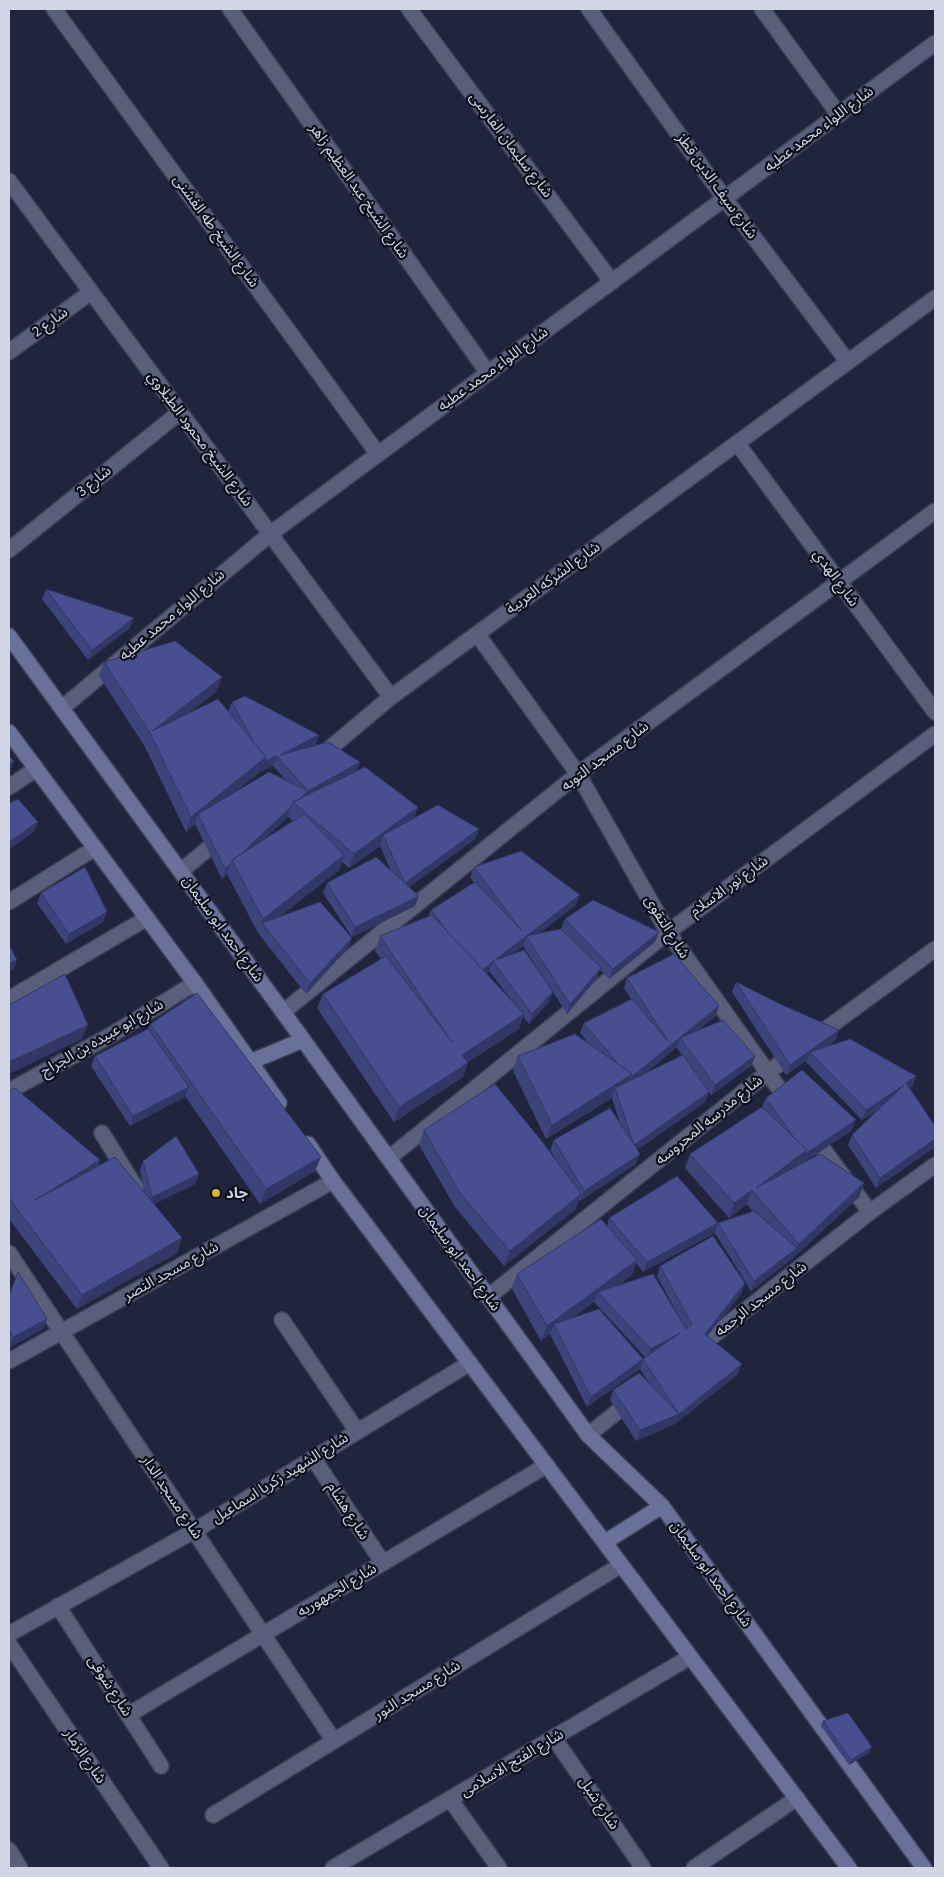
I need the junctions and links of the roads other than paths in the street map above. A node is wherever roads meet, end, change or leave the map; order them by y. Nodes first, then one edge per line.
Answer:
1 (54, 9) edge
2 (230, 9) edge
3 (409, 9) edge
4 (589, 9) edge
5 (762, 9) edge
6 (935, 43) edge
7 (838, 115) junction
8 (9, 181) edge
9 (725, 199) junction
10 (612, 282) junction
11 (91, 292) junction
12 (935, 298) edge
13 (9, 352) edge
14 (848, 362) junction
15 (488, 373) junction
16 (180, 412) junction
17 (737, 443) junction
18 (378, 454) junction
19 (935, 511) edge
20 (270, 534) junction
21 (9, 550) edge
22 (839, 582) junction
23 (477, 634) junction
24 (9, 636) edge
25 (391, 697) junction
26 (62, 708) junction
27 (935, 712) edge
28 (9, 732) edge
29 (935, 734) edge
30 (309, 765) edge
31 (36, 768) junction
32 (578, 774) junction
33 (9, 787) edge
34 (233, 827) edge
35 (95, 848) junction
36 (181, 871) junction
37 (9, 902) edge
38 (147, 918) junction
39 (668, 932) junction
40 (935, 949) edge
41 (195, 982) junction
42 (9, 999) edge
43 (283, 1012) junction
44 (303, 1040) junction
45 (250, 1062) junction
46 (767, 1073) junction
47 (9, 1091) edge
48 (289, 1117) edge
49 (102, 1133) dead end
50 (300, 1133) edge
51 (389, 1158) junction
52 (935, 1165) edge
53 (333, 1181) junction
54 (143, 1199) edge
55 (870, 1212) junction
56 (9, 1253) edge
57 (488, 1297) junction
58 (282, 1320) dead end
59 (61, 1332) junction
60 (9, 1361) edge
61 (681, 1362) edge
62 (470, 1363) junction
63 (642, 1392) edge
64 (357, 1431) junction
65 (588, 1435) junction
66 (313, 1458) junction
67 (547, 1465) junction
68 (662, 1506) junction
69 (194, 1531) junction
70 (605, 1542) junction
71 (383, 1563) junction
72 (622, 1565) junction
73 (58, 1606) junction
74 (9, 1634) edge
75 (263, 1634) junction
76 (9, 1644) edge
77 (690, 1657) junction
78 (128, 1715) junction
79 (554, 1738) junction
80 (334, 1741) junction
81 (161, 1766) dead end
82 (797, 1798) junction
83 (450, 1799) junction
84 (213, 1815) dead end
85 (9, 1850) edge
86 (358, 1862) edge
87 (20, 1868) edge
88 (161, 1868) edge
89 (334, 1868) edge
90 (499, 1868) edge
91 (643, 1868) edge
92 (694, 1868) edge
93 (849, 1868) edge
94 (924, 1868) edge

1 - 18 street, شارع الشيخ طه الفشنى
2 - 15 street, شارع الشيخ عبد العظيم زاهر
3 - 10 street, شارع سليمان الفارسى
4 - 9 street, شارع سيف الدين قطز
5 - 7 street
6 - 7 street, شارع اللواء محمد عطيه
7 - 9 street, شارع اللواء محمد عطيه
8 - 11 street, شارع الشيخ محمود الطبلاوي
9 - 10 street, شارع اللواء محمد عطيه
9 - 14 street, شارع سيف الدين قطز
10 - 15 street, شارع اللواء محمد عطيه
11 - 13 street, شارع 2
11 - 16 street, شارع الشيخ محمود الطبلاوي
12 - 14 street, شارع الشركه العربية
14 - 17 street, شارع الشركه العربية
15 - 18 street, شارع اللواء محمد عطيه
16 - 20 street, شارع الشيخ محمود الطبلاوي
16 - 21 street, شارع 3
17 - 22 street, شارع الهدي
17 - 23 street, شارع الشركه العربية
18 - 20 street, شارع اللواء محمد عطيه
19 - 22 street, شارع مسجد التوبه
20 - 25 street, شارع الشيخ محمود الطبلاوي
20 - 26 street, شارع اللواء محمد عطيه
22 - 27 street, شارع الهدي
22 - 32 street, شارع مسجد التوبه
23 - 25 street, شارع الشركه العربية
23 - 32 street, شارع التقوى
24 - 26 main road, شارع احمد ابو سليمان
25 - 30 street, شارع الشركه العربية
26 - 36 main road, شارع احمد ابو سليمان
28 - 31 main road
29 - 39 street, شارع نور الاسلام
31 - 33 street
31 - 35 main road
32 - 39 street, شارع التقوى
32 - 43 street, شارع مسجد التوبه
34 - 36 street
35 - 37 street
35 - 38 main road
36 - 43 main road, شارع احمد ابو سليمان
38 - 41 main road
38 - 42 street
39 - 46 street, شارع التقوى
39 - 51 street, شارع نور الاسلام
40 - 46 street, شارع مدرسه المحروسه
41 - 45 main road
41 - 47 street, شارع ابو عبيده بن الجراح
43 - 44 main road, شارع احمد ابو سليمان
44 - 45 main road
44 - 51 main road, شارع احمد ابو سليمان
45 - 48 main road
46 - 55 street, شارع التقوى
46 - 57 street, شارع مدرسه المحروسه
49 - 54 street
50 - 53 main road
51 - 57 main road, شارع احمد ابو سليمان
52 - 55 street, شارع مسجد الرحمه
53 - 59 street, شارع مسجد النصر
53 - 62 main road
55 - 61 street, شارع مسجد الرحمه
56 - 59 street, شارع مسجد الدار
57 - 65 main road, شارع احمد ابو سليمان
58 - 64 street
59 - 60 street, شارع مسجد النصر
59 - 69 street, شارع مسجد الدار
62 - 64 street, شارع الشهيد زكريا اسماعيل
62 - 67 main road
63 - 65 street
64 - 66 street, شارع الشهيد زكريا اسماعيل
65 - 68 main road, شارع احمد ابو سليمان
66 - 69 street, شارع الشهيد زكريا اسماعيل
66 - 71 street, شارع هشام
67 - 70 main road
67 - 71 street, شارع الجمهوريه
68 - 70 main road
68 - 94 main road, شارع احمد ابو سليمان
69 - 73 street, شارع الشهيد زكريا اسماعيل
69 - 75 street, شارع مسجد الدار
70 - 72 main road
71 - 75 street, شارع الجمهوريه
72 - 77 main road
72 - 80 street, شارع مسجد النور
73 - 74 street, شارع الشهيد زكريا اسماعيل
73 - 78 street, شارع شوقى
75 - 78 street, شارع الجمهوريه
75 - 80 street, شارع مسجد الدار
76 - 88 street, شارع الزمار
77 - 79 street, شارع الفتح الاسلامى
77 - 82 main road
78 - 81 street, شارع شوقى
79 - 83 street, شارع الفتح الاسلامى
79 - 91 street, شارع شبل
80 - 84 street, شارع مسجد النور
82 - 92 street
82 - 93 main road
83 - 86 street, شارع الفتح الاسلامى
83 - 90 street
85 - 87 street
86 - 89 street, شارع الفتح الاسلامى

